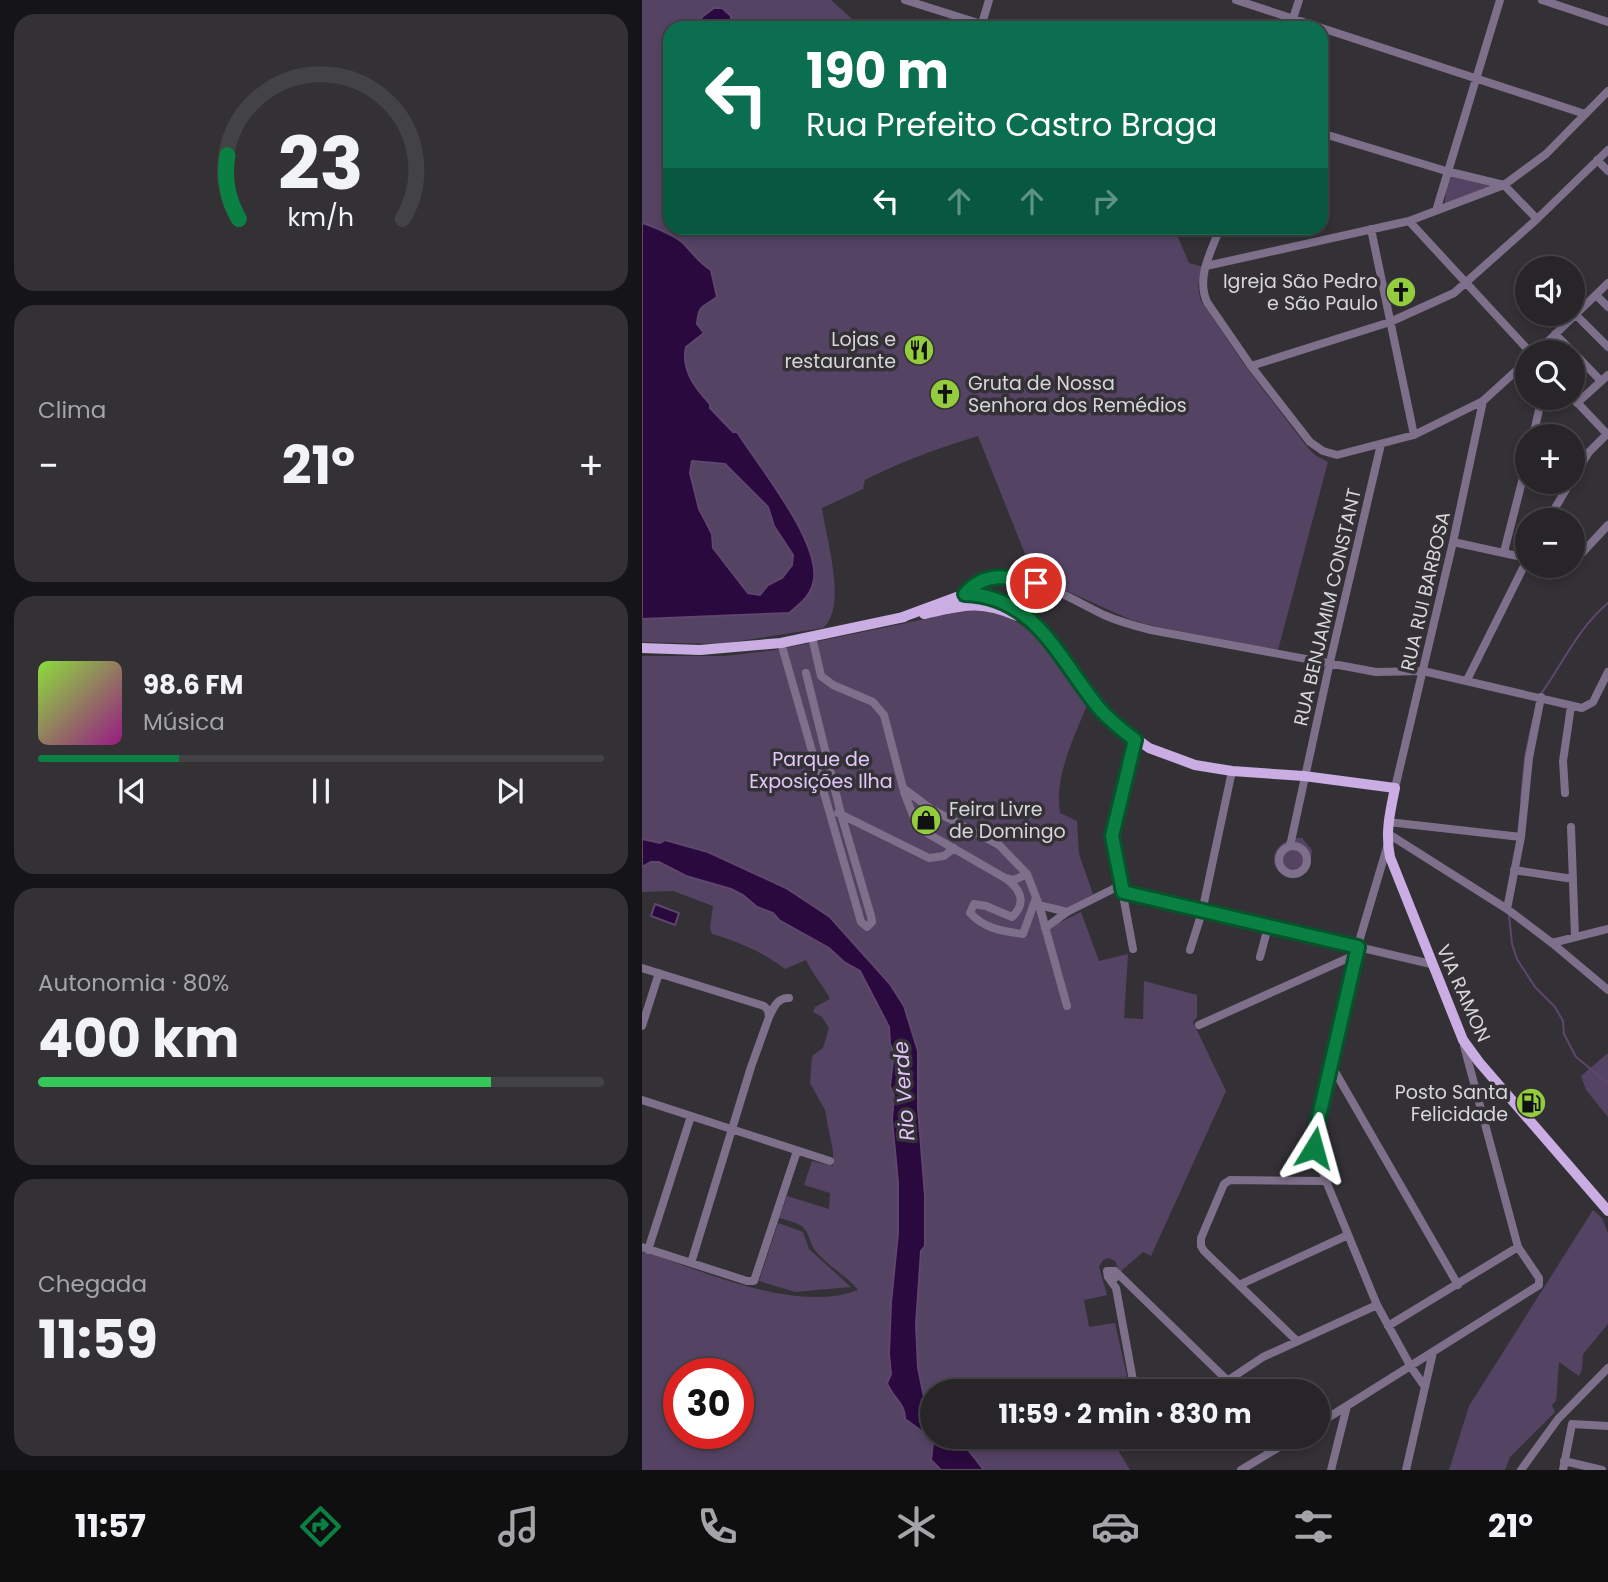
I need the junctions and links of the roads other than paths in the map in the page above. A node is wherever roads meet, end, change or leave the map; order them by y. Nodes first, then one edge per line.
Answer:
1 (905, 0) edge
2 (989, 0) edge
3 (1236, 0) edge
4 (1299, 0) edge
5 (1500, 0) edge
6 (1542, 0) edge
7 (966, 21) edge
8 (983, 21) edge
9 (1287, 21) edge
10 (1293, 21) edge
11 (1608, 22) edge
12 (1328, 34) edge
13 (1474, 79) junction
14 (1608, 91) edge
15 (1585, 114) junction
16 (1328, 135) edge
17 (1608, 150) edge
18 (1597, 160) junction
19 (1446, 171) junction
20 (1608, 171) edge
21 (1475, 178) junction
22 (1504, 185) junction
23 (1477, 197) junction
24 (1436, 211) junction
25 (1537, 219) junction
26 (1409, 221) junction
27 (1371, 229) junction
28 (1217, 235) edge
29 (1206, 266) junction
30 (1467, 284) junction
31 (1608, 284) edge
32 (1596, 295) junction
33 (1585, 305) edge
34 (1608, 307) edge
35 (1390, 322) junction
36 (1585, 324) edge
37 (1563, 326) edge
38 (1555, 334) junction
39 (1519, 340) edge
40 (1549, 340) edge
41 (1561, 340) edge
42 (1608, 347) edge
43 (1585, 362) edge
44 (1251, 366) junction
45 (1515, 372) edge
46 (1604, 378) edge
47 (1585, 392) edge
48 (1483, 401) junction
49 (1584, 410) edge
50 (1607, 434) edge
51 (1414, 435) junction
52 (1381, 444) junction
53 (1585, 458) edge
54 (1519, 494) edge
55 (1608, 525) edge
56 (1453, 542) junction
57 (1585, 550) edge
58 (1504, 552) junction
59 (1515, 555) edge
60 (1517, 578) edge
61 (965, 594) junction
62 (956, 606) junction
63 (900, 618) junction
64 (1042, 633) junction
65 (812, 637) junction
66 (781, 643) junction
67 (642, 648) edge
68 (1330, 662) junction
69 (1422, 671) junction
70 (1608, 672) edge
71 (806, 673) dead end
72 (1467, 680) junction
73 (1541, 697) junction
74 (1571, 706) junction
75 (1135, 740) junction
76 (1232, 771) junction
77 (1304, 776) junction
78 (903, 788) junction
79 (1395, 788) junction
80 (1565, 793) dead end
81 (830, 810) junction
82 (841, 814) junction
83 (1571, 827) dead end
84 (1388, 833) junction
85 (1521, 837) junction
86 (1290, 846) dead end
87 (954, 848) junction
88 (1514, 870) junction
89 (1027, 874) junction
90 (1005, 878) junction
91 (1573, 879) junction
92 (1122, 888) junction
93 (1038, 901) junction
94 (1506, 909) junction
95 (1067, 912) junction
96 (1201, 912) junction
97 (1268, 927) junction
98 (1045, 928) junction
99 (1608, 929) edge
100 (1575, 937) junction
101 (1552, 943) junction
102 (1133, 949) dead end
103 (1190, 950) dead end
104 (1357, 951) junction
105 (1260, 957) dead end
106 (1431, 964) junction
107 (642, 968) edge
108 (659, 973) junction
109 (1608, 990) edge
110 (789, 998) dead end
111 (1067, 1006) dead end
112 (644, 1015) edge
113 (769, 1017) junction
114 (642, 1026) edge
115 (1199, 1026) dead end
116 (1463, 1040) junction
117 (1330, 1063) junction
118 (642, 1100) edge
119 (691, 1116) junction
120 (733, 1130) junction
121 (797, 1151) junction
122 (829, 1161) dead end
123 (1326, 1181) junction
124 (1608, 1211) edge
125 (1348, 1234) junction
126 (1518, 1247) junction
127 (645, 1249) edge
128 (691, 1263) junction
129 (1239, 1285) junction
130 (1458, 1285) junction
131 (1378, 1305) junction
132 (1388, 1326) junction
133 (1297, 1341) junction
134 (1433, 1352) junction
135 (1411, 1367) junction
136 (1608, 1368) edge
137 (1133, 1379) edge
138 (1226, 1379) edge
139 (1231, 1379) edge
140 (1425, 1387) junction
141 (1347, 1406) junction
142 (1565, 1412) junction
143 (1330, 1417) edge
144 (1572, 1424) junction
145 (1608, 1426) edge
146 (1276, 1449) edge
147 (1563, 1465) edge
148 (1241, 1470) edge
149 (1331, 1470) edge
150 (1406, 1470) edge
151 (1521, 1470) edge
152 (1602, 1470) edge

1 - 7 street
2 - 8 street
3 - 9 street
4 - 10 street
5 - 13 street
6 - 11 street
12 - 13 street
13 - 15 street
13 - 19 street
14 - 15 street
15 - 22 street
16 - 19 street
17 - 18 street
18 - 20 street
18 - 25 street
19 - 21 street
19 - 24 street
21 - 22 street
21 - 23 street
22 - 23 street
22 - 25 street
23 - 24 street
24 - 26 street
25 - 30 street
26 - 27 street
26 - 30 street
27 - 29 street
27 - 35 street
28 - 29 street
29 - 44 street
30 - 35 street
30 - 39 street
31 - 32 street
32 - 33 street
32 - 34 street
35 - 44 street
35 - 51 street
36 - 42 street
37 - 38 street
38 - 40 street
38 - 41 street
43 - 46 street
44 - 52 street
45 - 48 street
46 - 47 street
48 - 51 street
48 - 56 street, RUA RUI BARBOSA
49 - 50 street
50 - 53 street
51 - 52 street
52 - 68 street, RUA BENJAMIM CONSTANT
54 - 58 street
55 - 57 street
56 - 58 street
56 - 69 street, RUA RUI BARBOSA
58 - 59 street
60 - 72 street
61 - 62 street
61 - 63 main road
61 - 64 main road
61 - 68 street
62 - 63 main road
62 - 64 main road
63 - 65 main road
64 - 75 main road
65 - 66 main road
65 - 78 street
66 - 67 main road
66 - 81 street
68 - 69 street
68 - 77 street, RUA BENJAMIM CONSTANT
69 - 72 street
69 - 79 street, RUA RUI BARBOSA
70 - 74 street
71 - 82 street
72 - 73 street
73 - 74 street
73 - 85 street
74 - 80 street
75 - 76 main road
75 - 92 street
76 - 77 main road
76 - 96 street
77 - 79 main road
77 - 86 street, RUA BENJAMIM CONSTANT
78 - 87 street
78 - 89 street
79 - 84 main road, VIA RAMON
81 - 82 street
81 - 82 street
82 - 87 street
83 - 91 street
84 - 85 street
84 - 94 street
84 - 104 street
84 - 106 main road, VIA RAMON
85 - 88 street
87 - 90 street
88 - 91 street
88 - 94 street
89 - 90 street
89 - 93 street
90 - 93 street
91 - 100 street
92 - 95 street
92 - 96 street
92 - 102 street
93 - 95 street
93 - 98 street
94 - 101 street
95 - 98 street
96 - 97 street
96 - 103 street
97 - 104 street
97 - 105 street
98 - 111 street
99 - 100 street
100 - 101 street
101 - 109 street
104 - 106 street
104 - 115 street
104 - 117 street
106 - 116 main road, VIA RAMON
107 - 108 street
108 - 112 street
108 - 113 street
110 - 113 street
112 - 114 street
113 - 120 street
116 - 124 main road, VIA RAMON
116 - 126 street
117 - 123 street
117 - 130 street
118 - 119 street
119 - 120 street
119 - 127 street
120 - 121 street
120 - 128 street
121 - 122 street
121 - 128 street
123 - 125 street
123 - 129 street
125 - 129 street
125 - 131 street
126 - 130 street
126 - 134 street
127 - 128 street
129 - 133 street
130 - 132 street
131 - 132 street
131 - 133 street
132 - 135 street
133 - 139 street
134 - 135 street
134 - 140 street
135 - 140 street
135 - 141 street
136 - 142 street
137 - 138 street
140 - 150 street
141 - 143 street
141 - 149 street
142 - 144 street
142 - 151 street
144 - 145 street
144 - 147 street
146 - 148 street
147 - 152 street

